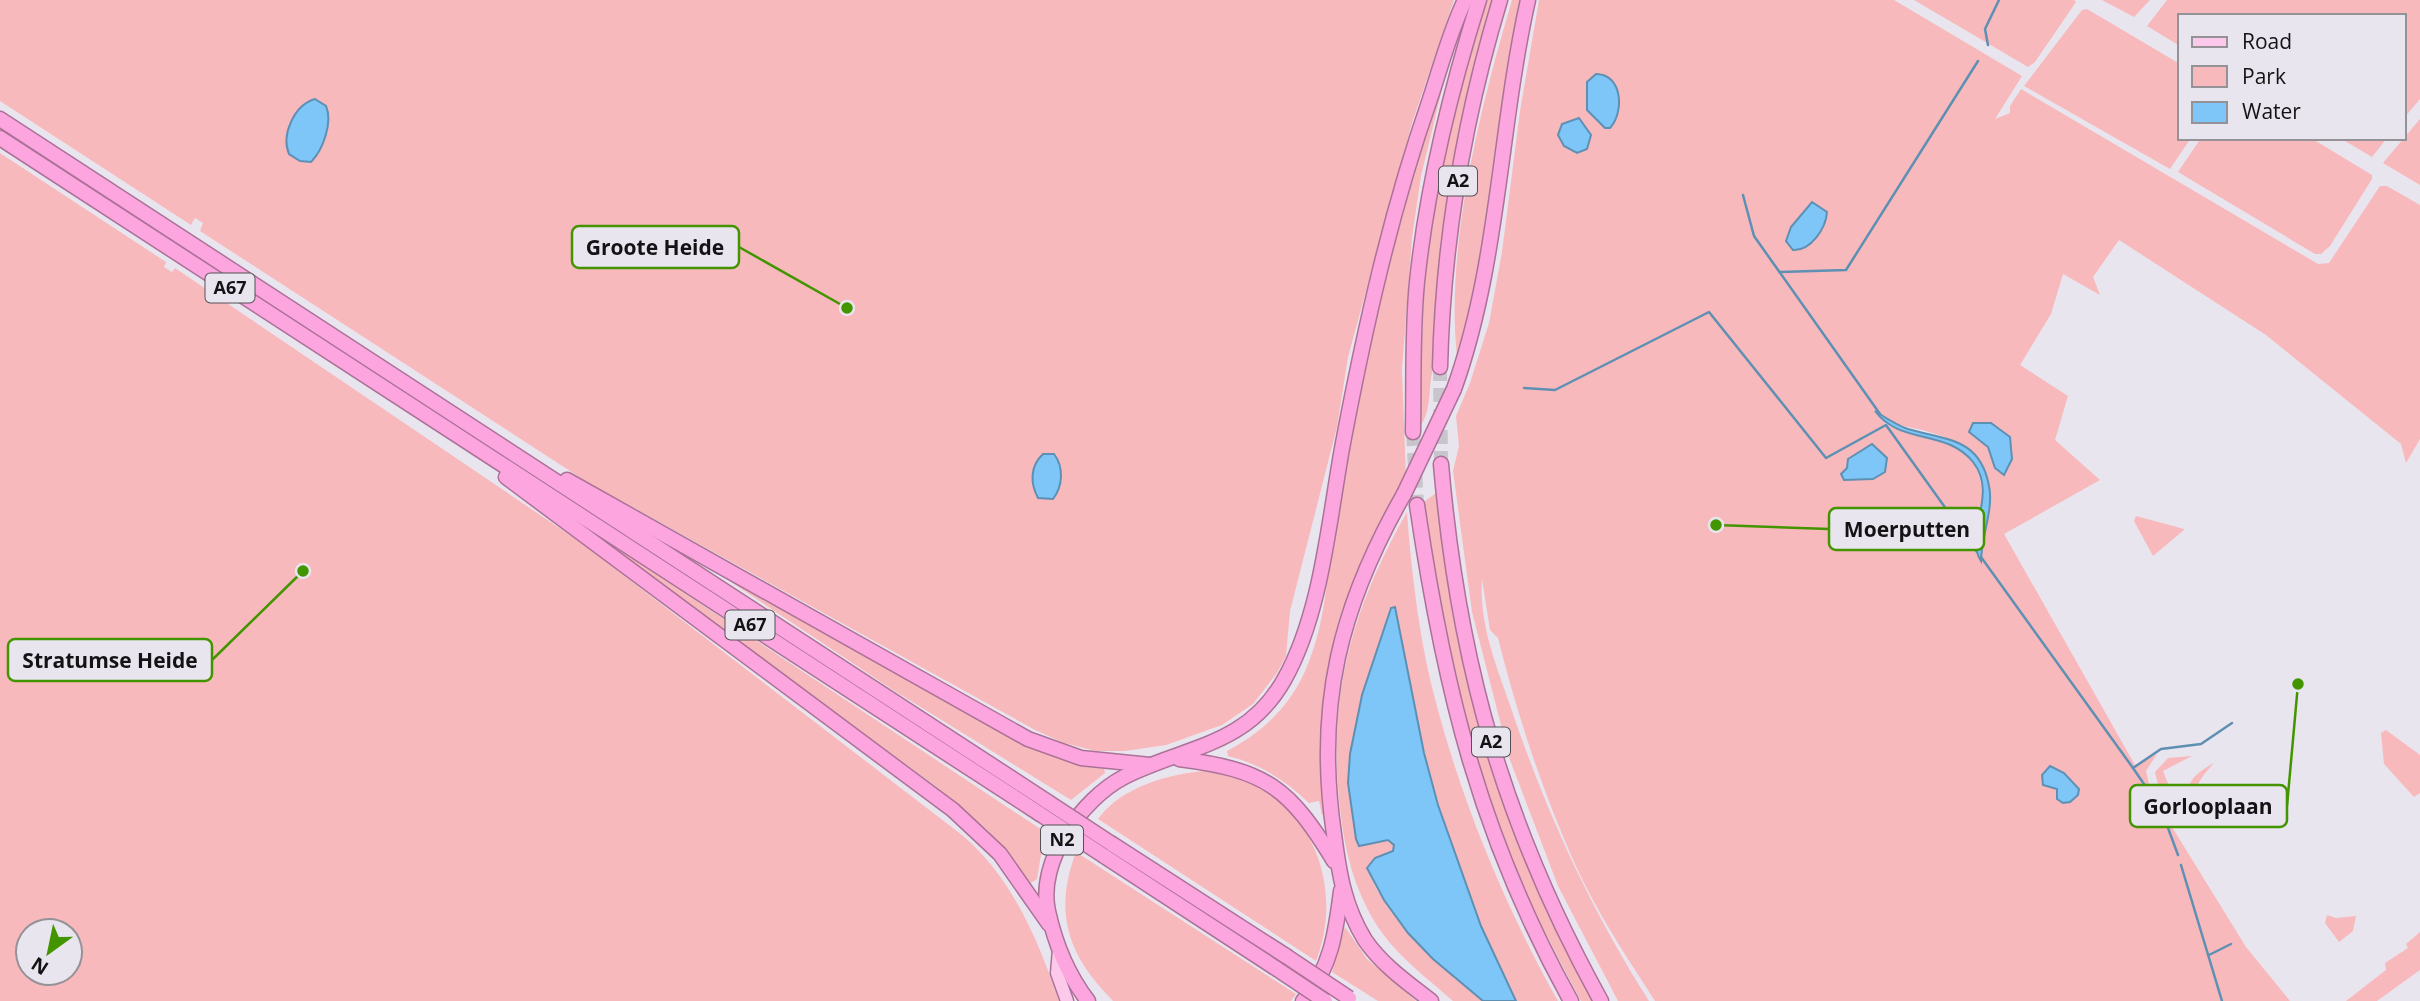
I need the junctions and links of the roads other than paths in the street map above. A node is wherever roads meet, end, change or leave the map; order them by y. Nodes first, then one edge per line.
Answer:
1 (1465, 0) edge
2 (1479, 0) edge
3 (1500, 0) edge
4 (1528, 0) edge
5 (0, 119) edge
6 (0, 138) edge
7 (1440, 367) tunnel mouth
8 (1413, 432) tunnel mouth
9 (460, 438) junction
10 (1441, 464) tunnel mouth
11 (539, 470) junction
12 (1417, 505) tunnel mouth
13 (1175, 758) junction
14 (1155, 765) junction
15 (1044, 808) junction
16 (1108, 850) junction
17 (1338, 868) junction
18 (1342, 889) junction
19 (1055, 930) junction
20 (1059, 949) junction
21 (1352, 999) edge
22 (1067, 1001) edge
23 (1088, 1001) edge
24 (1303, 1001) edge
25 (1325, 1001) edge
26 (1431, 1001) edge
27 (1571, 1001) edge
28 (1601, 1001) edge

1 - 13 highway
2 - 8 highway, A2
3 - 7 highway, A2
4 - 17 highway, A2, bridge
5 - 11 highway, A67
6 - 9 highway, A67
9 - 15 highway, A67
9 - 19 highway, A67
10 - 28 highway, A2
11 - 14 highway, A67
11 - 15 highway, A67
12 - 27 highway, A2
13 - 14 highway, N2
13 - 17 highway, N2
14 - 19 highway, N2
15 - 16 highway, A67, bridge
16 - 21 highway, A67, bridge
16 - 25 highway, A67, bridge
17 - 18 highway, N2
18 - 24 highway, N2
18 - 26 highway, N2
19 - 20 highway, N2
20 - 22 main road
20 - 23 highway, N2

